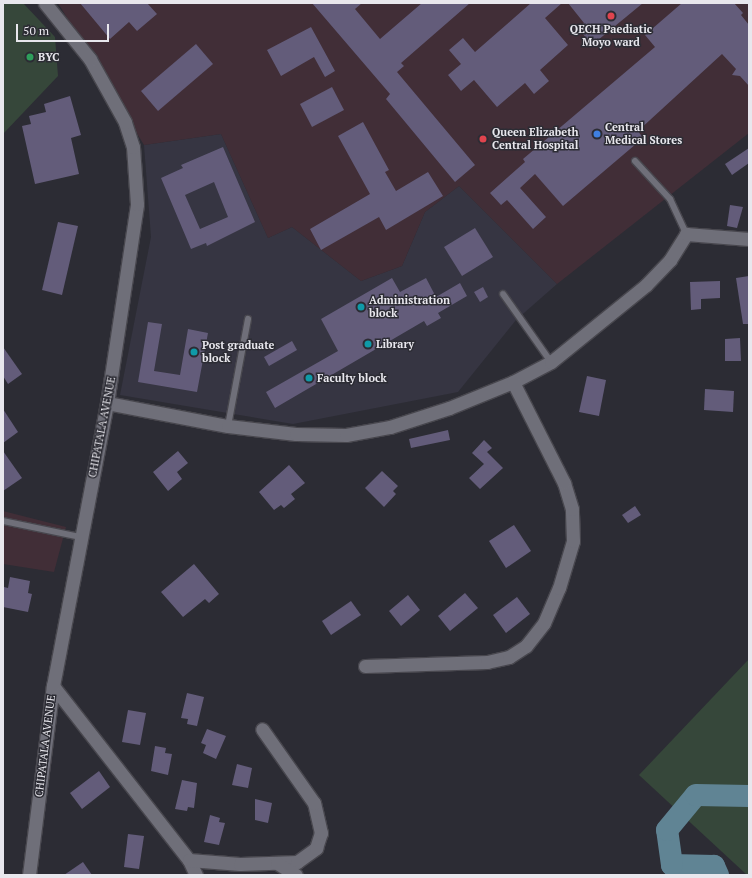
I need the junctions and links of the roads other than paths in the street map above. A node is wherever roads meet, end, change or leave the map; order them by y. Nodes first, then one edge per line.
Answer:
1 (45, 3) edge
2 (635, 161) dead end
3 (686, 234) junction
4 (749, 239) edge
5 (503, 294) dead end
6 (248, 319) dead end
7 (551, 362) junction
8 (513, 382) junction
9 (107, 404) junction
10 (228, 426) junction
11 (3, 521) edge
12 (80, 537) junction
13 (365, 666) dead end
14 (53, 686) junction
15 (262, 729) dead end
16 (189, 860) junction
17 (277, 863) junction
18 (29, 875) edge
19 (196, 875) edge
20 (296, 875) edge

1 - 9 street, CHIPATALA AVENUE
2 - 3 lane
3 - 4 street
3 - 7 street
5 - 7 lane
6 - 10 lane
7 - 8 street
8 - 10 street
8 - 13 street
9 - 10 street
9 - 12 street, CHIPATALA AVENUE
11 - 12 lane
12 - 14 street, CHIPATALA AVENUE
14 - 16 street
14 - 18 street, CHIPATALA AVENUE
15 - 17 street
16 - 17 street
16 - 19 street
17 - 20 street

